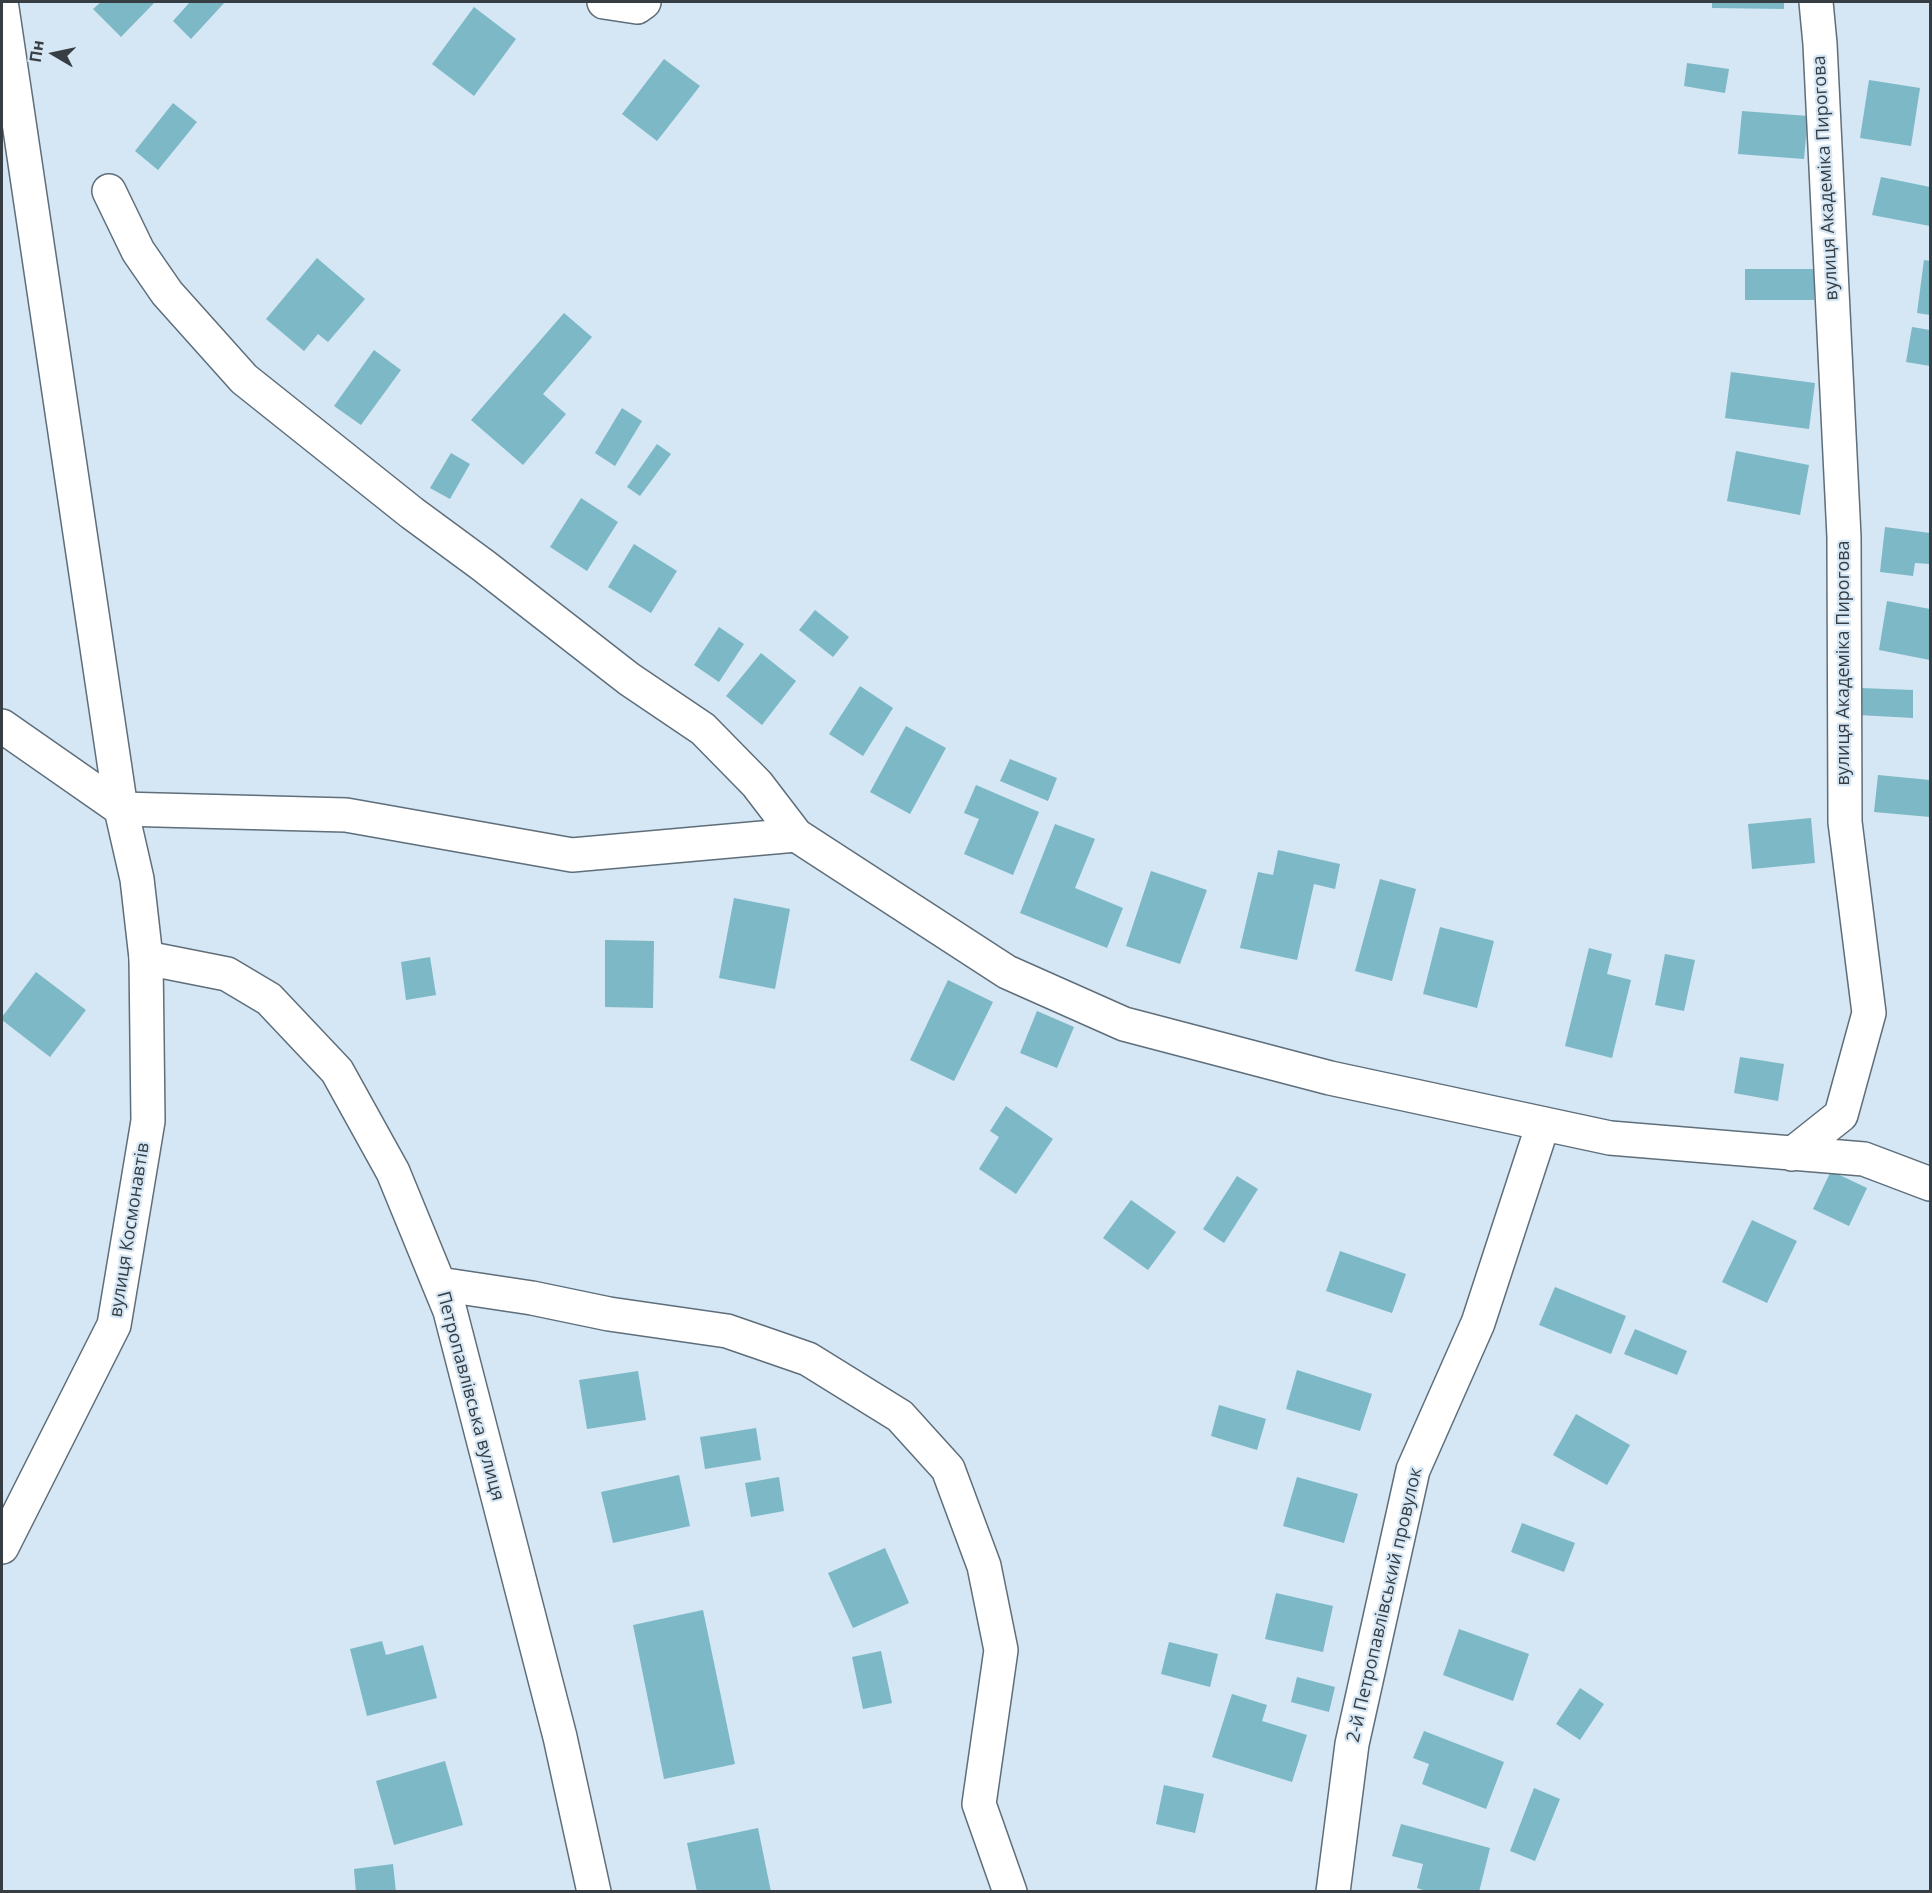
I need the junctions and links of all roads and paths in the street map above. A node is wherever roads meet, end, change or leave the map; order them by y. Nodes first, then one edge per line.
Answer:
1 (604, 2) edge
2 (644, 2) edge
3 (1816, 2) edge
4 (2, 8) edge
5 (109, 191) dead end
6 (2, 726) edge
7 (121, 809) junction
8 (796, 836) junction
9 (146, 958) junction
10 (1543, 1124) junction
11 (1792, 1154) junction
12 (1930, 1184) edge
13 (439, 1284) junction
14 (2, 1547) edge
15 (594, 1892) edge
16 (1010, 1892) edge
17 (1333, 1892) edge

1 - 2 street
3 - 11 street, вулиця Академіка Пирогова
4 - 7 street, вулиця Космонавтів
5 - 8 street
6 - 7 street
7 - 8 street
7 - 9 street, вулиця Космонавтів
8 - 10 street
9 - 13 street, Петропавлівська вулиця
9 - 14 street, вулиця Космонавтів
10 - 11 street
10 - 17 street, 2-й Петропавлівський провулок
11 - 12 street
13 - 15 street, Петропавлівська вулиця
13 - 16 street

